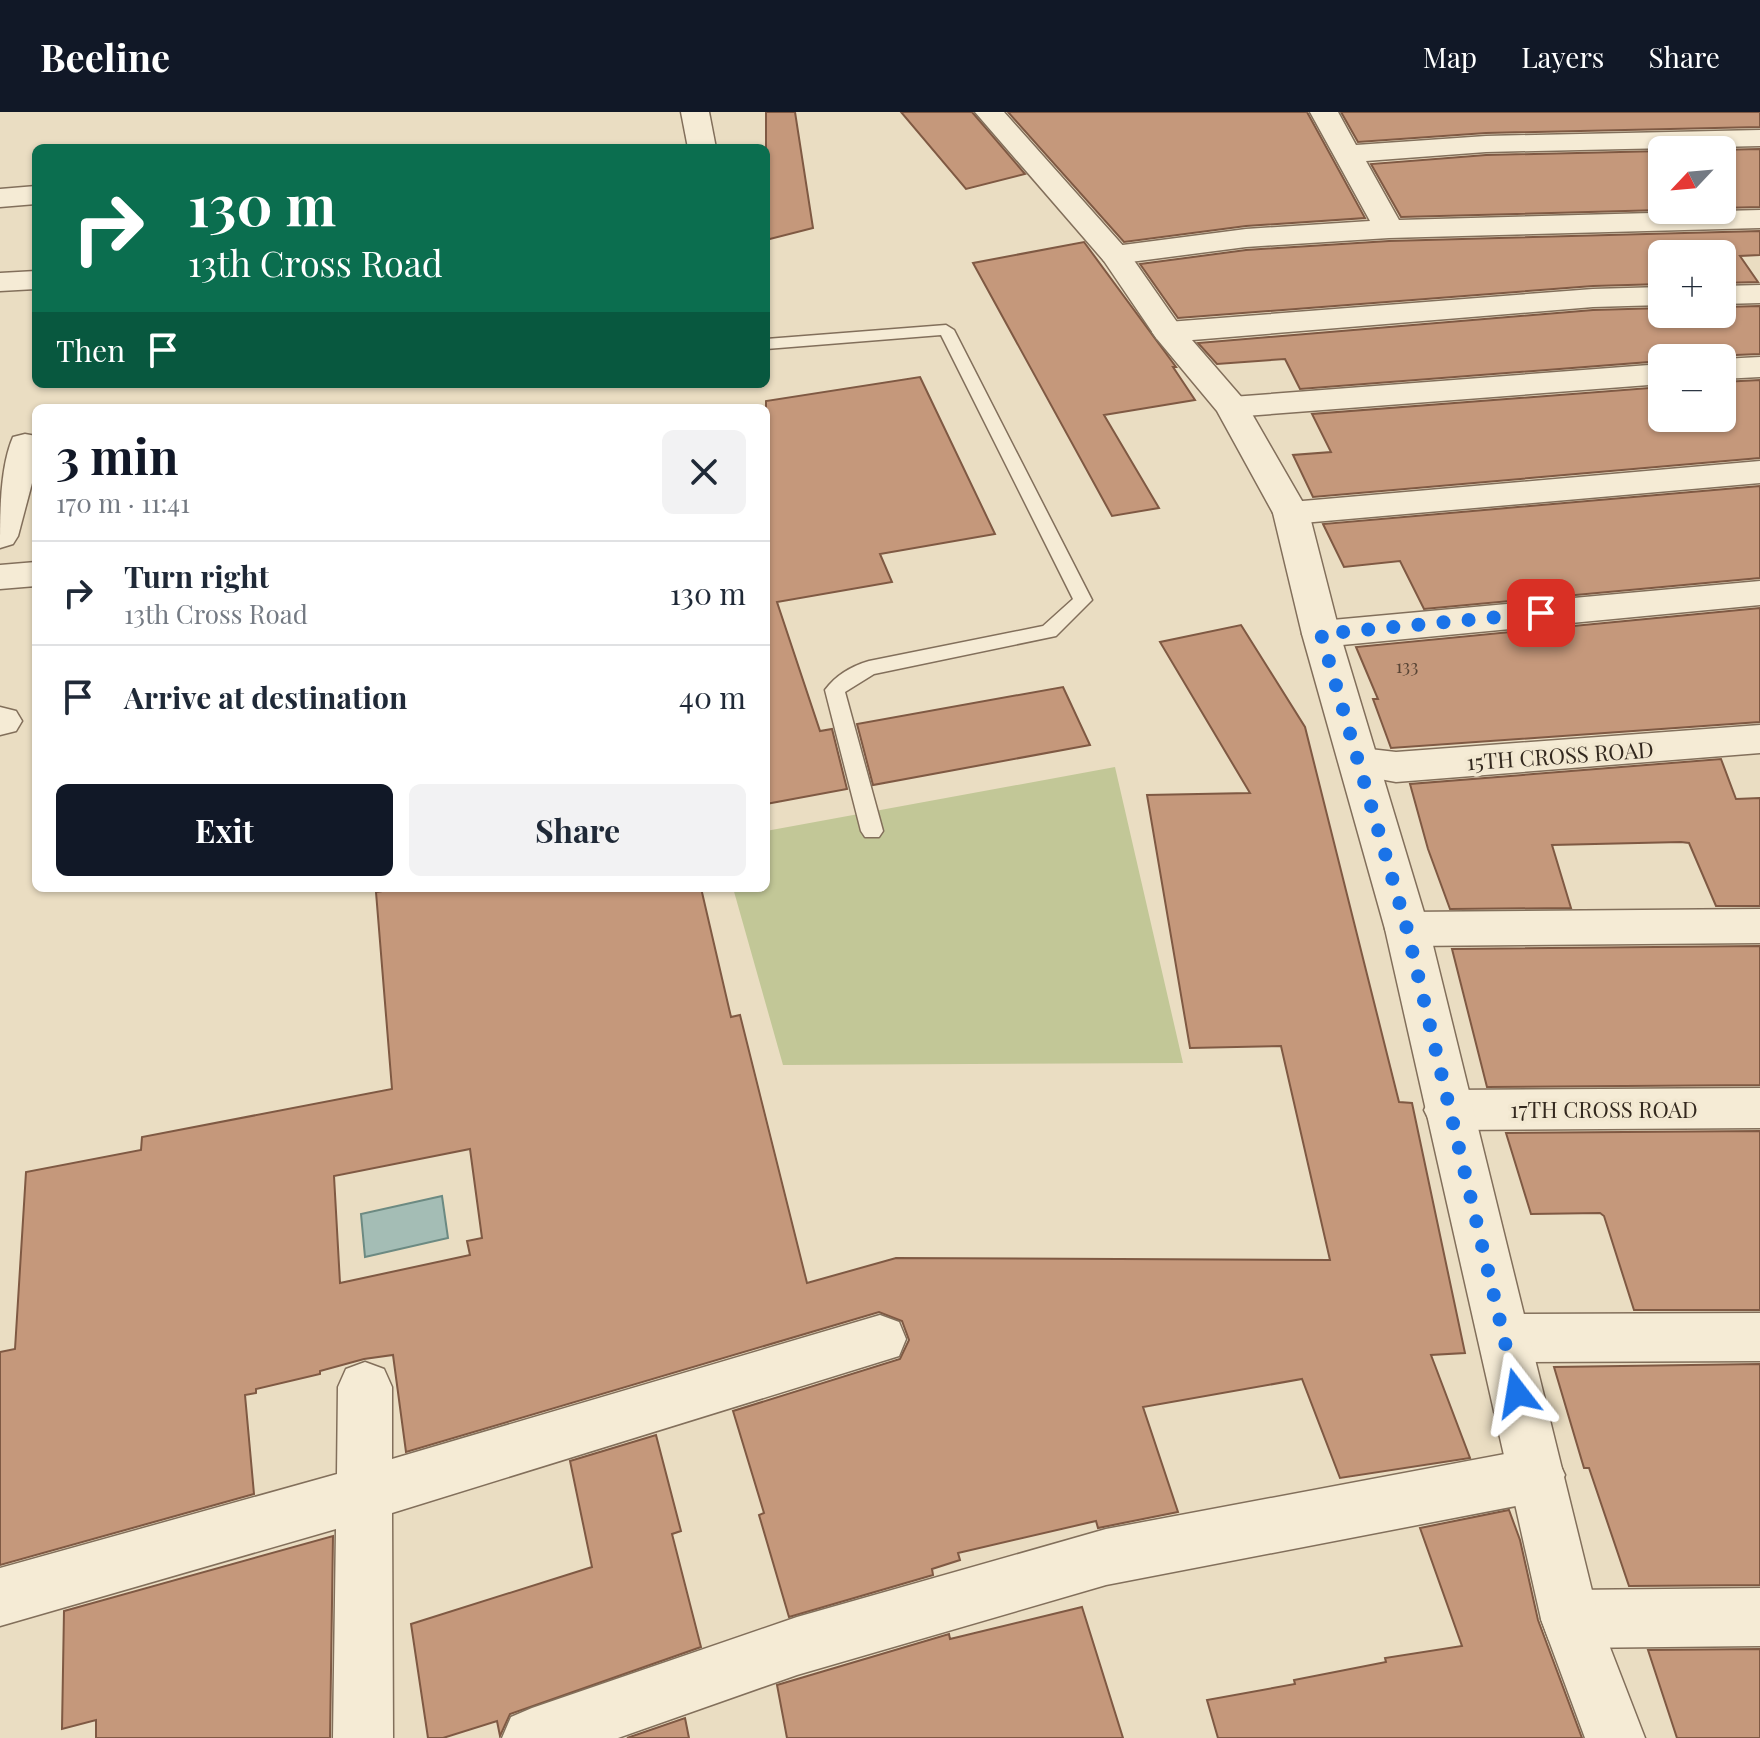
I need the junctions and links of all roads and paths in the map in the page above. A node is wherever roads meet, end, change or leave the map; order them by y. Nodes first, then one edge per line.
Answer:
1 (695, 112) edge
2 (989, 112) edge
3 (1324, 112) edge
4 (1760, 138) edge
5 (701, 144) edge
6 (1349, 154) junction
7 (32, 195) edge
8 (0, 198) edge
9 (1760, 219) edge
10 (1389, 229) junction
11 (1115, 255) junction
12 (32, 280) edge
13 (0, 282) edge
14 (1760, 294) edge
15 (1736, 295) edge
16 (1648, 296) edge
17 (1168, 332) junction
18 (770, 344) edge
19 (1760, 367) edge
20 (1736, 368) edge
21 (1648, 375) edge
22 (1232, 407) junction
23 (25, 444) dead end
24 (1760, 472) edge
25 (1291, 513) junction
26 (0, 536) edge
27 (32, 574) edge
28 (0, 577) edge
29 (1760, 593) edge
30 (1321, 634) junction
31 (1760, 739) edge
32 (1361, 763) junction
33 (872, 831) dead end
34 (1760, 926) edge
35 (1407, 929) junction
36 (1760, 1108) edge
37 (1448, 1110) junction
38 (1760, 1337) edge
39 (1504, 1338) junction
40 (880, 1339) dead end
41 (365, 1387) dead end
42 (1537, 1475) junction
43 (364, 1494) junction
44 (0, 1597) edge
45 (1760, 1617) edge
46 (1570, 1619) junction
47 (363, 1738) edge
48 (532, 1738) edge
49 (1615, 1738) edge

1 - 5 street
2 - 11 street
3 - 6 street
4 - 6 street
6 - 10 street
7 - 8 street
9 - 10 street
10 - 11 street
11 - 17 street
12 - 13 street
14 - 15 street
16 - 17 street
17 - 22 street
18 - 33 lane
19 - 20 street
21 - 22 street
22 - 25 street
23 - 26 street
24 - 25 street
25 - 30 street
27 - 28 street
29 - 30 street
30 - 32 street
31 - 32 street, 15TH CROSS ROAD
32 - 35 street
34 - 35 street
35 - 37 street
36 - 37 street, 17TH CROSS ROAD
37 - 39 street
38 - 39 street
39 - 42 street
40 - 43 street
41 - 43 street
42 - 46 street
42 - 48 street
43 - 44 street
43 - 47 street
45 - 46 street
46 - 49 street

